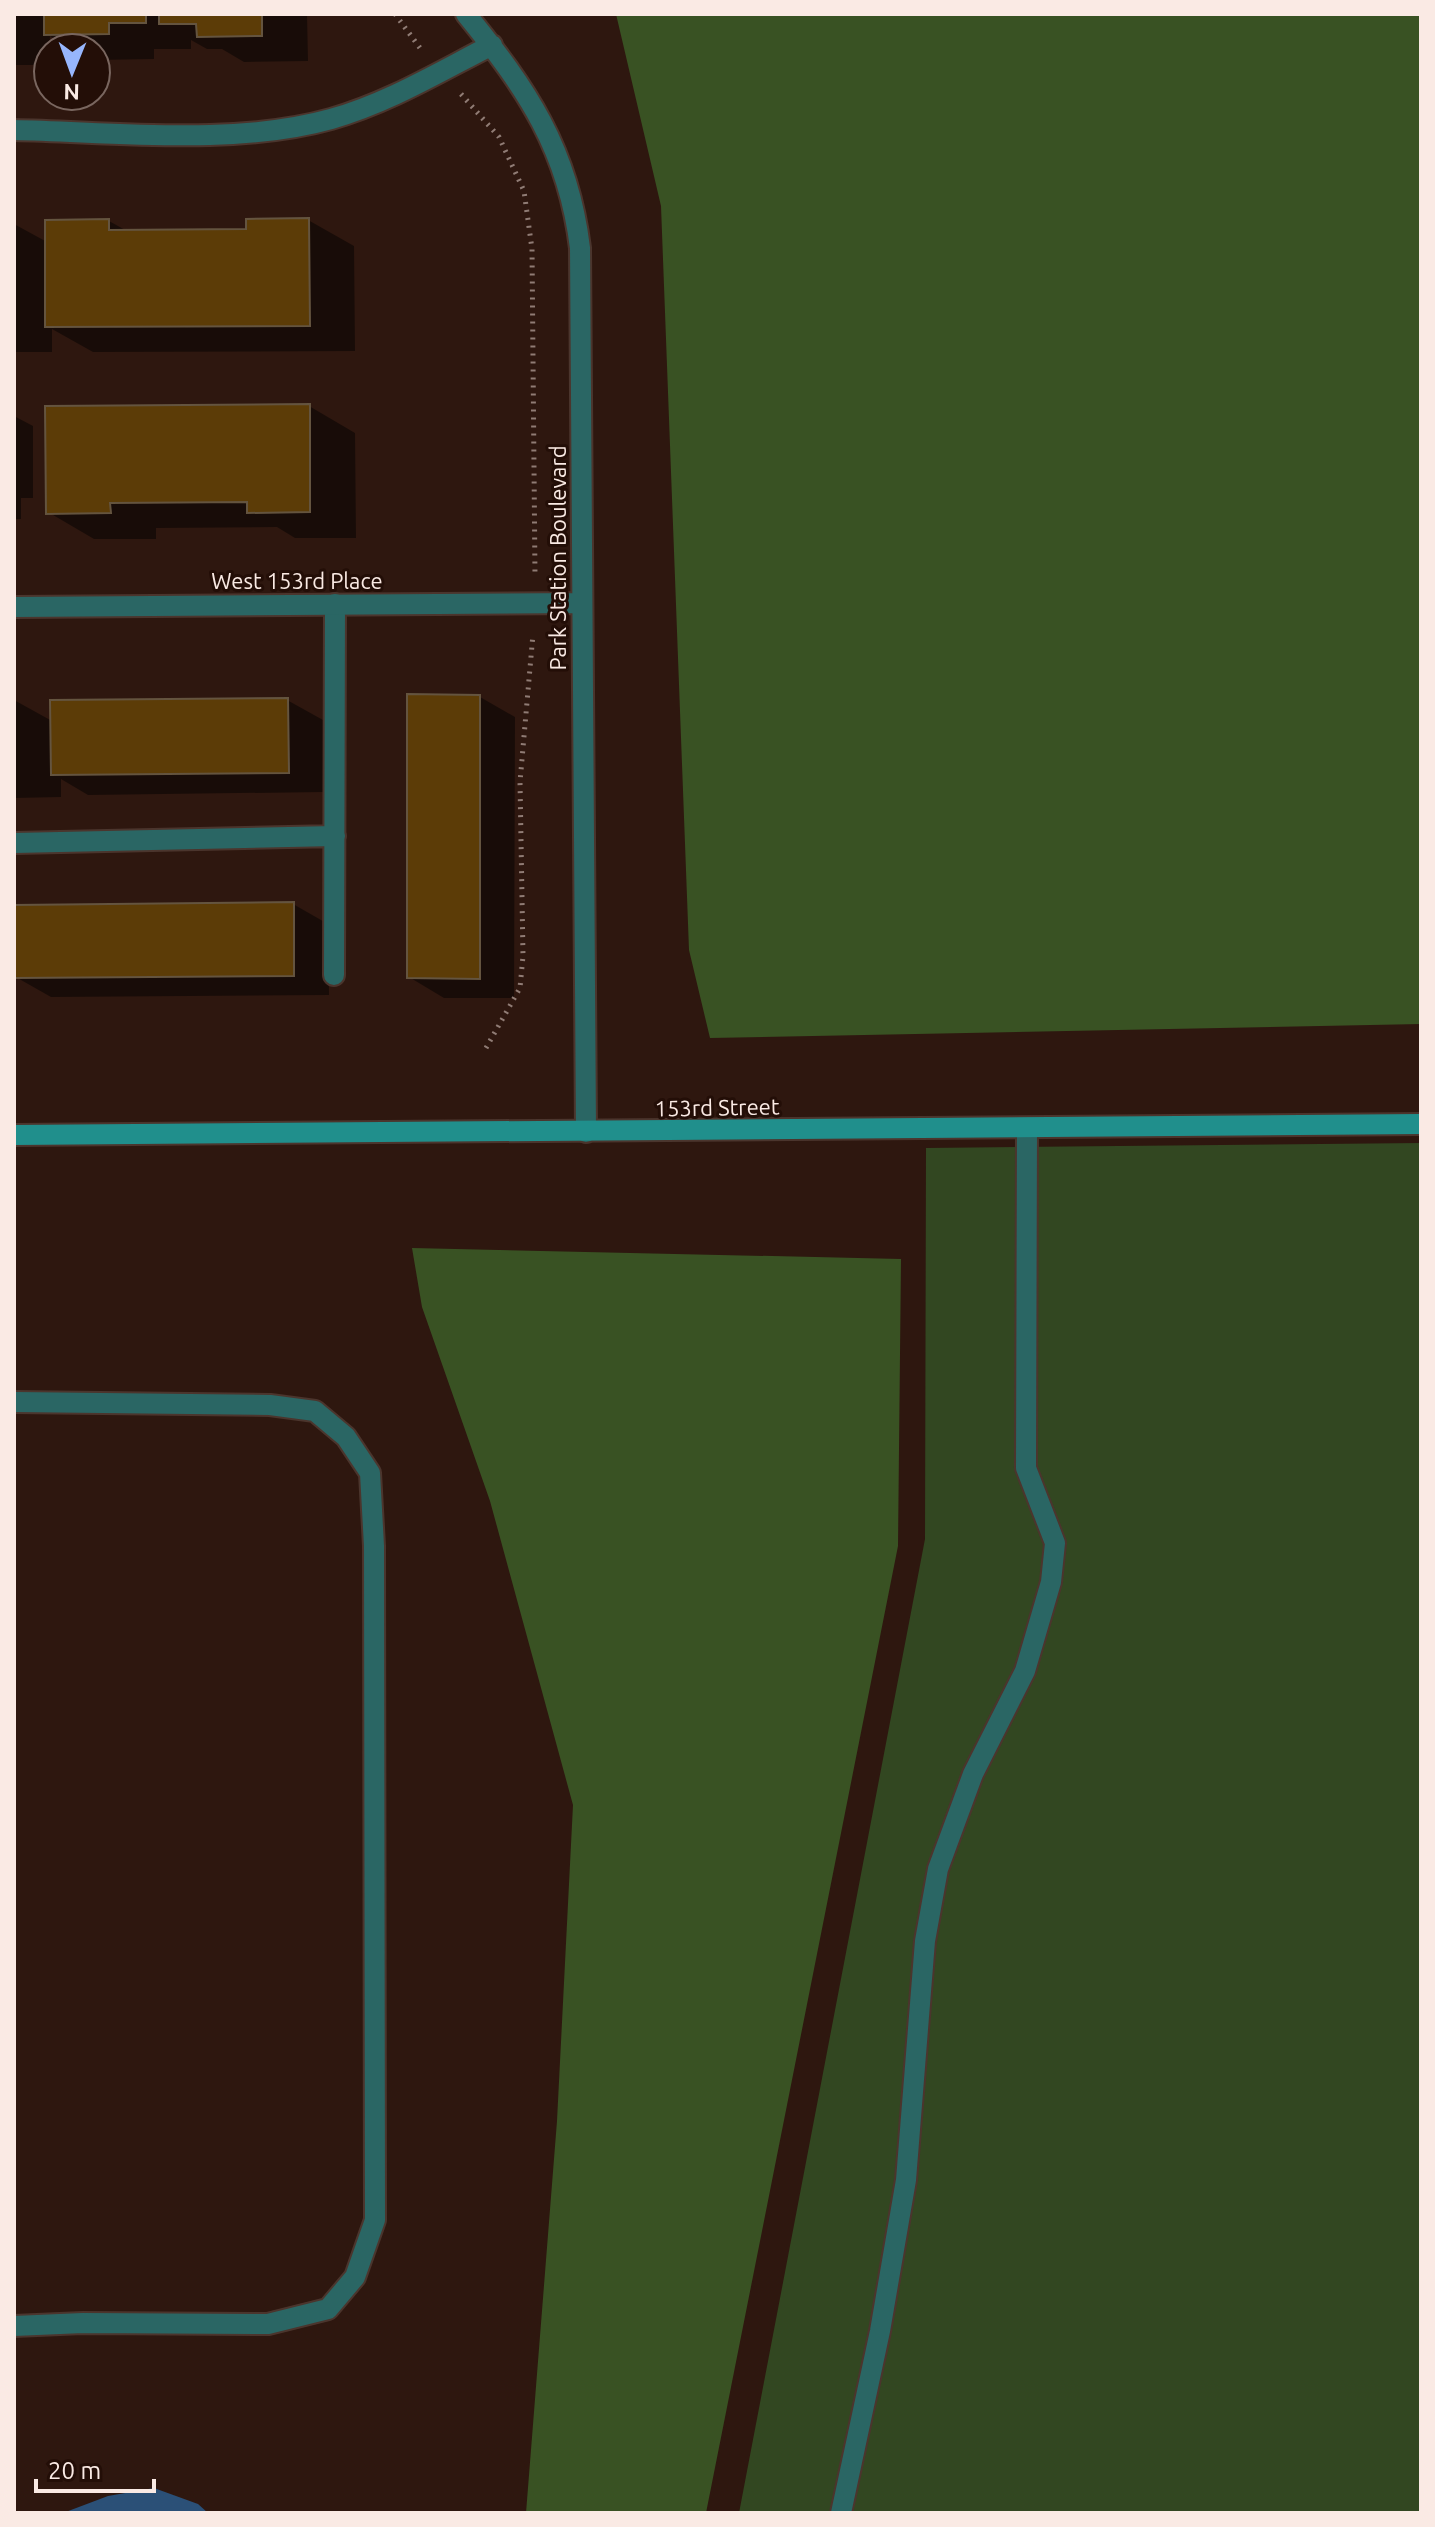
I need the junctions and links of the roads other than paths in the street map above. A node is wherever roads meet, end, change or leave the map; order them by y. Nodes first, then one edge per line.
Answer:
1 (466, 14) edge
2 (492, 45) junction
3 (14, 130) edge
4 (581, 603) junction
5 (335, 604) junction
6 (14, 607) edge
7 (335, 836) junction
8 (14, 843) edge
9 (334, 975) dead end
10 (1421, 1124) edge
11 (1027, 1128) junction
12 (586, 1132) junction
13 (14, 1135) edge
14 (14, 1402) edge
15 (14, 2326) edge
16 (841, 2513) edge

1 - 2 street, Park Station Boulevard
2 - 3 street
2 - 4 street, Park Station Boulevard
4 - 5 street, West 153rd Place
4 - 12 street, Park Station Boulevard
5 - 6 street, West 153rd Place
5 - 7 street
7 - 8 street
7 - 9 street
10 - 11 street, 153rd Street
11 - 12 street, 153rd Street
11 - 16 street
12 - 13 street, 153rd Street
14 - 15 street

